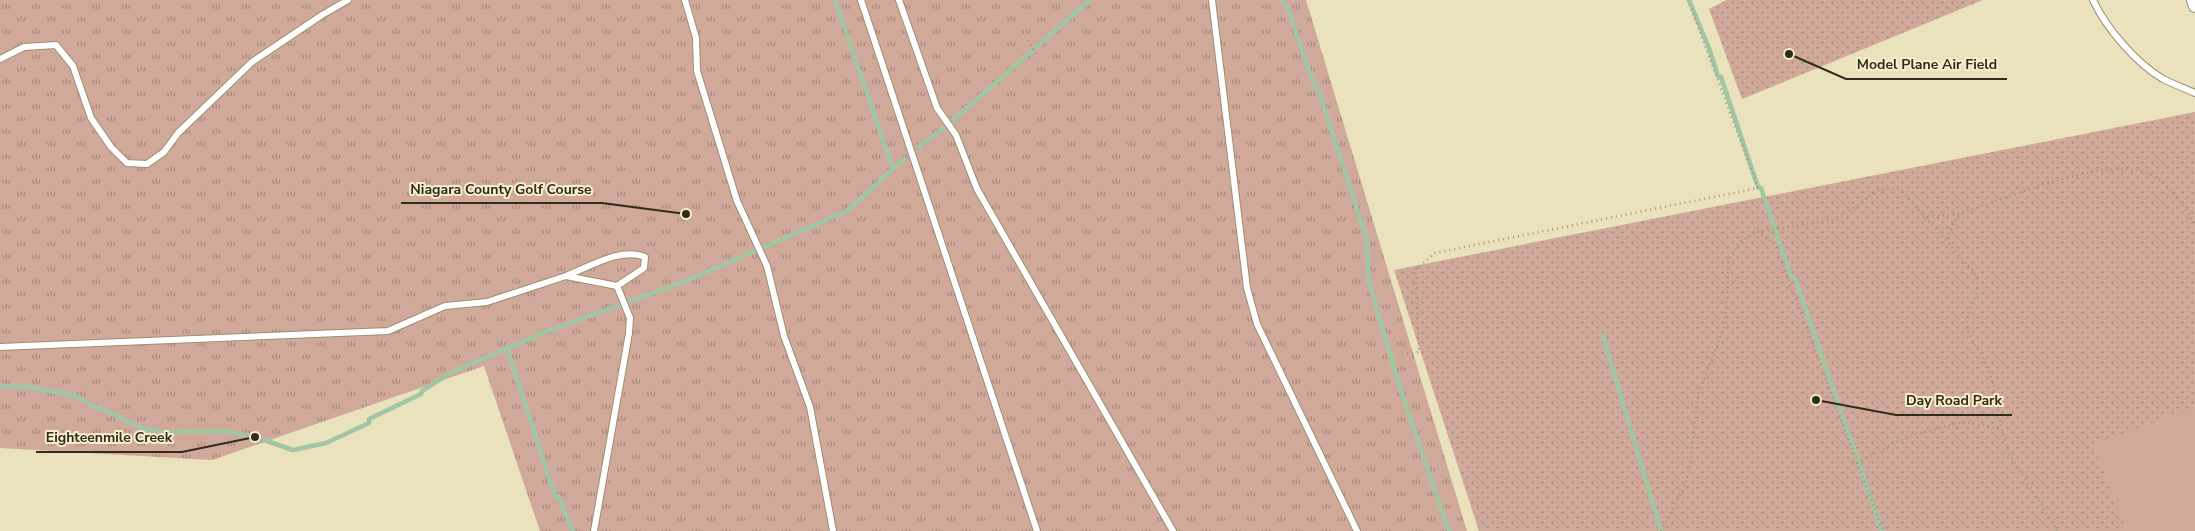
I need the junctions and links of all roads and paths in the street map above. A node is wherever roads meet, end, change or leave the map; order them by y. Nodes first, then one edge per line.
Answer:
1 (348, 0) edge
2 (685, 0) edge
3 (861, 0) edge
4 (899, 0) edge
5 (1212, 0) edge
6 (1688, 0) edge
7 (2093, 0) edge
8 (2193, 0) edge
9 (2195, 6) edge
10 (1028, 40) dead end
11 (1038, 58) dead end
12 (0, 59) edge
13 (2195, 93) edge
14 (1959, 214) junction
15 (1923, 217) junction
16 (2195, 224) edge
17 (1757, 232) junction
18 (1949, 244) junction
19 (566, 276) junction
20 (617, 286) junction
21 (0, 347) edge
22 (1402, 354) dead end
23 (2000, 428) junction
24 (1857, 463) junction
25 (594, 531) edge
26 (833, 531) edge
27 (1037, 531) edge
28 (1173, 531) edge
29 (1357, 531) edge
30 (1661, 531) edge
31 (1883, 531) edge
32 (2057, 531) edge

1 - 12 lane
2 - 26 lane
3 - 27 lane
4 - 28 lane
5 - 29 lane
6 - 22 path
7 - 13 lane
8 - 9 street
10 - 11 path
14 - 15 path
14 - 16 path
14 - 18 path
15 - 17 path
15 - 18 path
17 - 24 path
17 - 30 path
18 - 23 path
19 - 20 lane
19 - 20 lane
19 - 21 lane
20 - 25 lane
23 - 24 path
23 - 32 path
24 - 31 path

